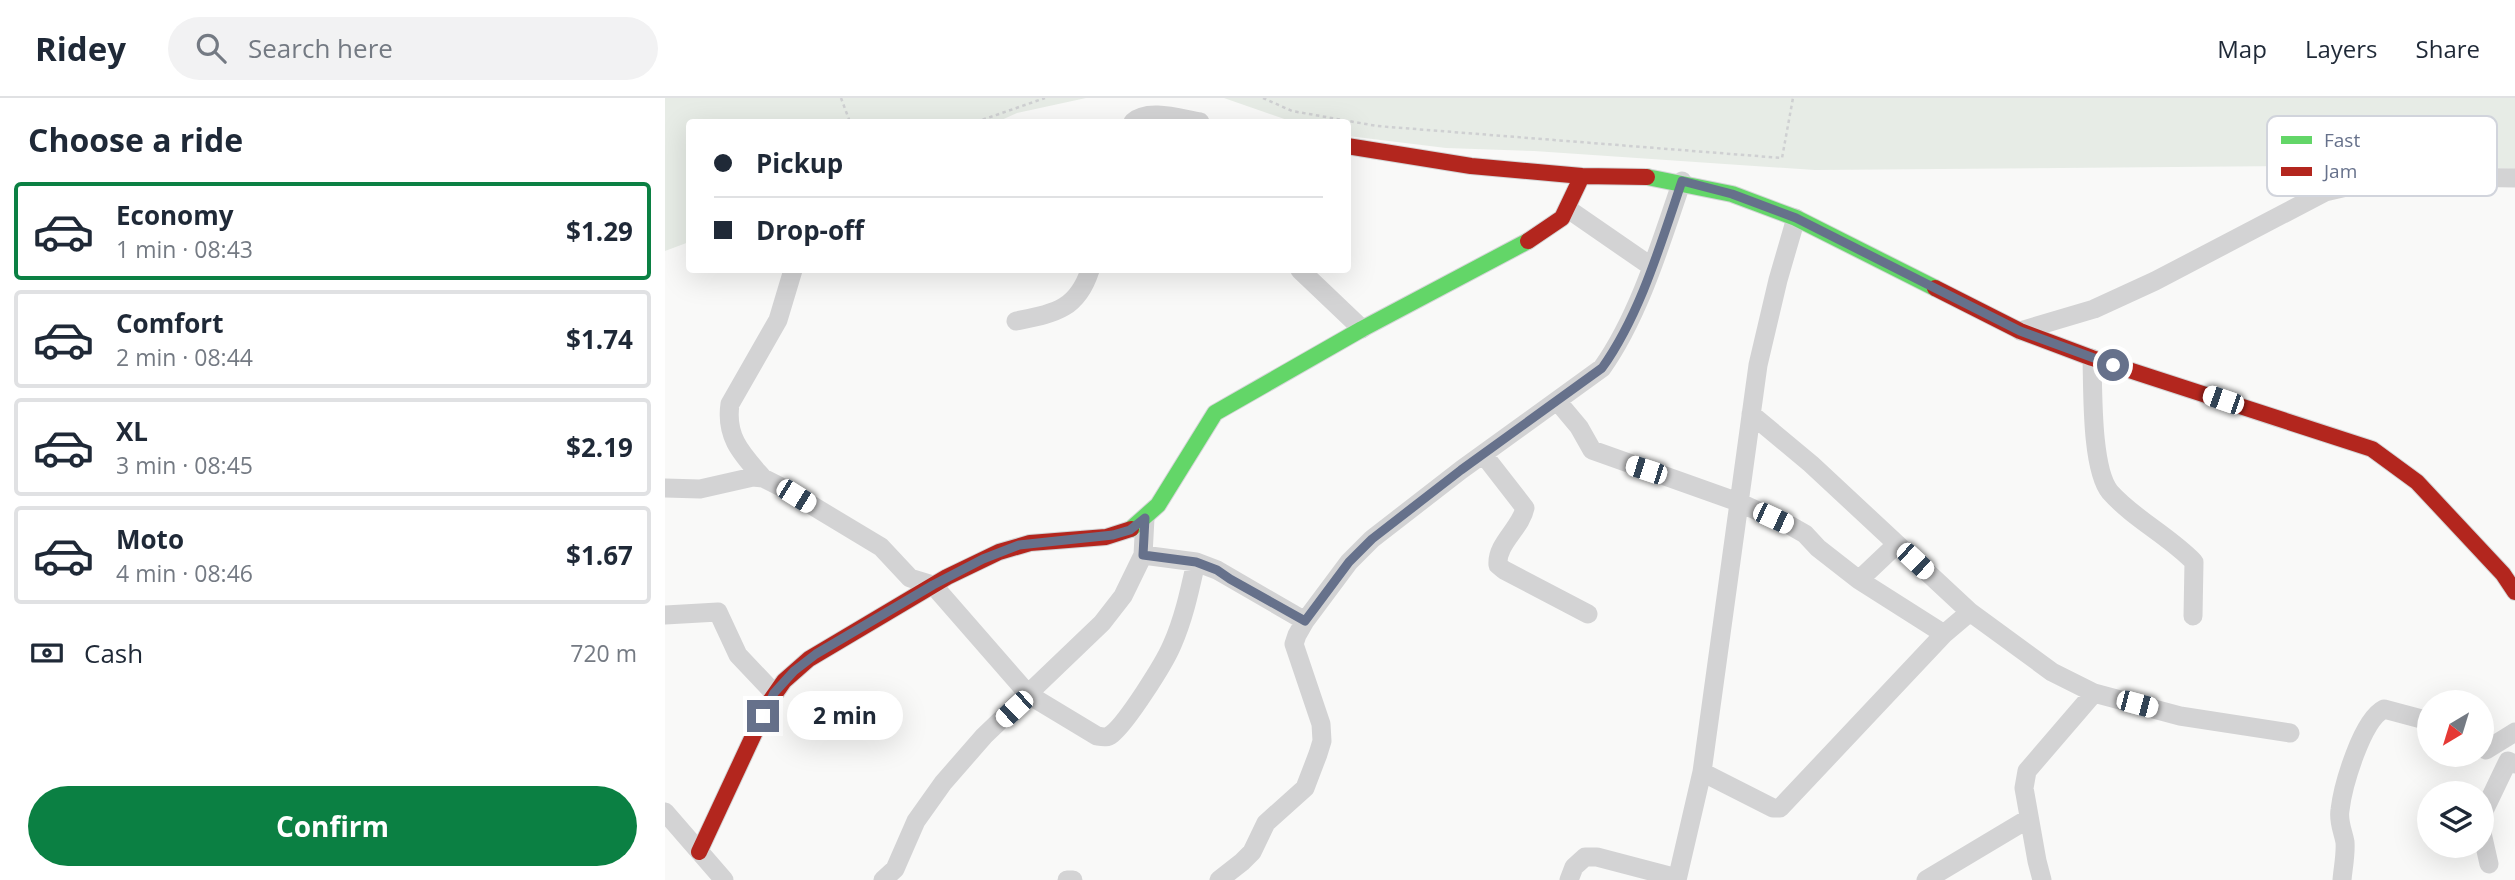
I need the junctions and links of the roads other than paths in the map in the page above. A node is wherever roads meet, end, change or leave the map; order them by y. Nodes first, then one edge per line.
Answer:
1 (1136, 119) edge
2 (1180, 119) edge
3 (1351, 147) edge
4 (1582, 176) junction
5 (2497, 178) edge
6 (2515, 178) edge
7 (1682, 181) junction
8 (2317, 196) edge
9 (1568, 209) junction
10 (1796, 218) junction
11 (1652, 267) junction
12 (792, 273) edge
13 (1089, 273) edge
14 (1303, 273) edge
15 (1016, 321) dead end
16 (1362, 329) junction
17 (2020, 331) junction
18 (2092, 358) junction
19 (1558, 402) junction
20 (1751, 414) junction
21 (1483, 454) junction
22 (763, 478) junction
23 (665, 488) edge
24 (1738, 502) junction
25 (1145, 518) junction
26 (1897, 544) junction
27 (1143, 555) junction
28 (1196, 562) junction
29 (2509, 569) edge
30 (1859, 580) junction
31 (933, 585) junction
32 (2515, 592) edge
33 (1970, 612) junction
34 (1588, 614) dead end
35 (665, 615) edge
36 (2193, 616) dead end
37 (1305, 621) junction
38 (1944, 634) junction
39 (2094, 692) junction
40 (774, 693) junction
41 (1029, 695) junction
42 (2417, 718) edge
43 (2515, 732) edge
44 (2290, 733) dead end
45 (2494, 744) edge
46 (2494, 754) edge
47 (2512, 763) edge
48 (1703, 772) junction
49 (665, 812) edge
50 (2028, 818) junction
51 (699, 852) junction
52 (2489, 864) dead end
53 (1677, 879) edge
54 (724, 880) edge
55 (883, 880) edge
56 (1067, 880) edge
57 (1073, 880) edge
58 (1219, 880) edge
59 (1569, 880) edge
60 (1926, 880) edge
61 (2042, 880) edge
62 (2342, 880) edge

1 - 2 street
3 - 4 street
4 - 7 street
4 - 9 street
5 - 6 street
7 - 10 street
7 - 11 street
8 - 17 street
9 - 11 street
9 - 16 street
10 - 17 street
10 - 20 street
11 - 19 street
12 - 22 street
13 - 15 street
14 - 16 street
16 - 25 street
17 - 18 street
18 - 29 street
18 - 36 street
19 - 21 street
19 - 24 street
20 - 24 street
20 - 26 street
21 - 34 street
21 - 37 street
22 - 23 street
22 - 31 street
24 - 30 street
24 - 48 street
25 - 27 street
25 - 31 street
26 - 30 street
26 - 33 street
27 - 28 street
27 - 41 street
28 - 37 street
28 - 41 street
29 - 32 street
30 - 38 street
31 - 40 street
31 - 41 street
33 - 38 street
33 - 39 street
35 - 40 street
37 - 58 street
38 - 48 street
39 - 44 street
39 - 50 street
40 - 51 street
41 - 55 street
42 - 62 street
43 - 45 street
46 - 47 street
47 - 52 street
48 - 53 street
49 - 51 street
50 - 60 street
50 - 61 street
51 - 54 street
53 - 59 street
56 - 57 street

